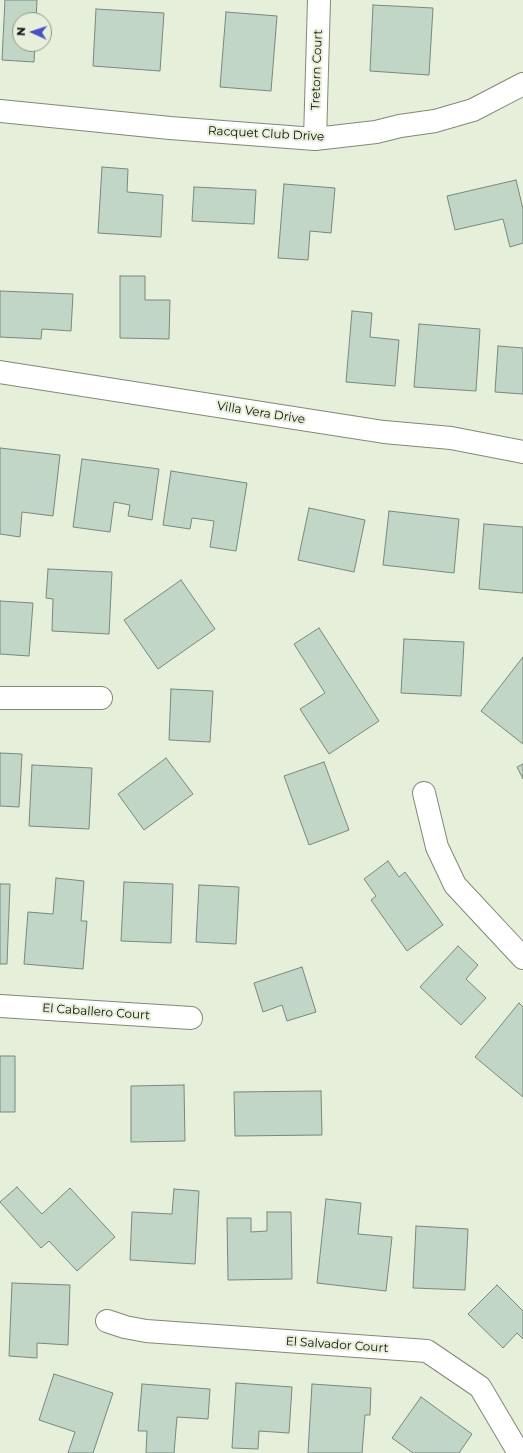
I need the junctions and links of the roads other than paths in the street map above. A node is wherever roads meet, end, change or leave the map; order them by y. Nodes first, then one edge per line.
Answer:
1 (319, 0) edge
2 (523, 84) edge
3 (0, 111) edge
4 (315, 139) junction
5 (0, 372) edge
6 (523, 452) edge
7 (0, 698) edge
8 (101, 698) dead end
9 (424, 793) dead end
10 (523, 958) edge
11 (0, 1006) edge
12 (191, 1018) dead end
13 (107, 1320) dead end
14 (519, 1453) edge

1 - 4 street, Tretorn Court
2 - 4 street, Racquet Club Drive
3 - 4 street, Racquet Club Drive
5 - 6 street, Villa Vera Drive
7 - 8 street
9 - 10 street
11 - 12 street, El Caballero Court
13 - 14 street, El Salvador Court

